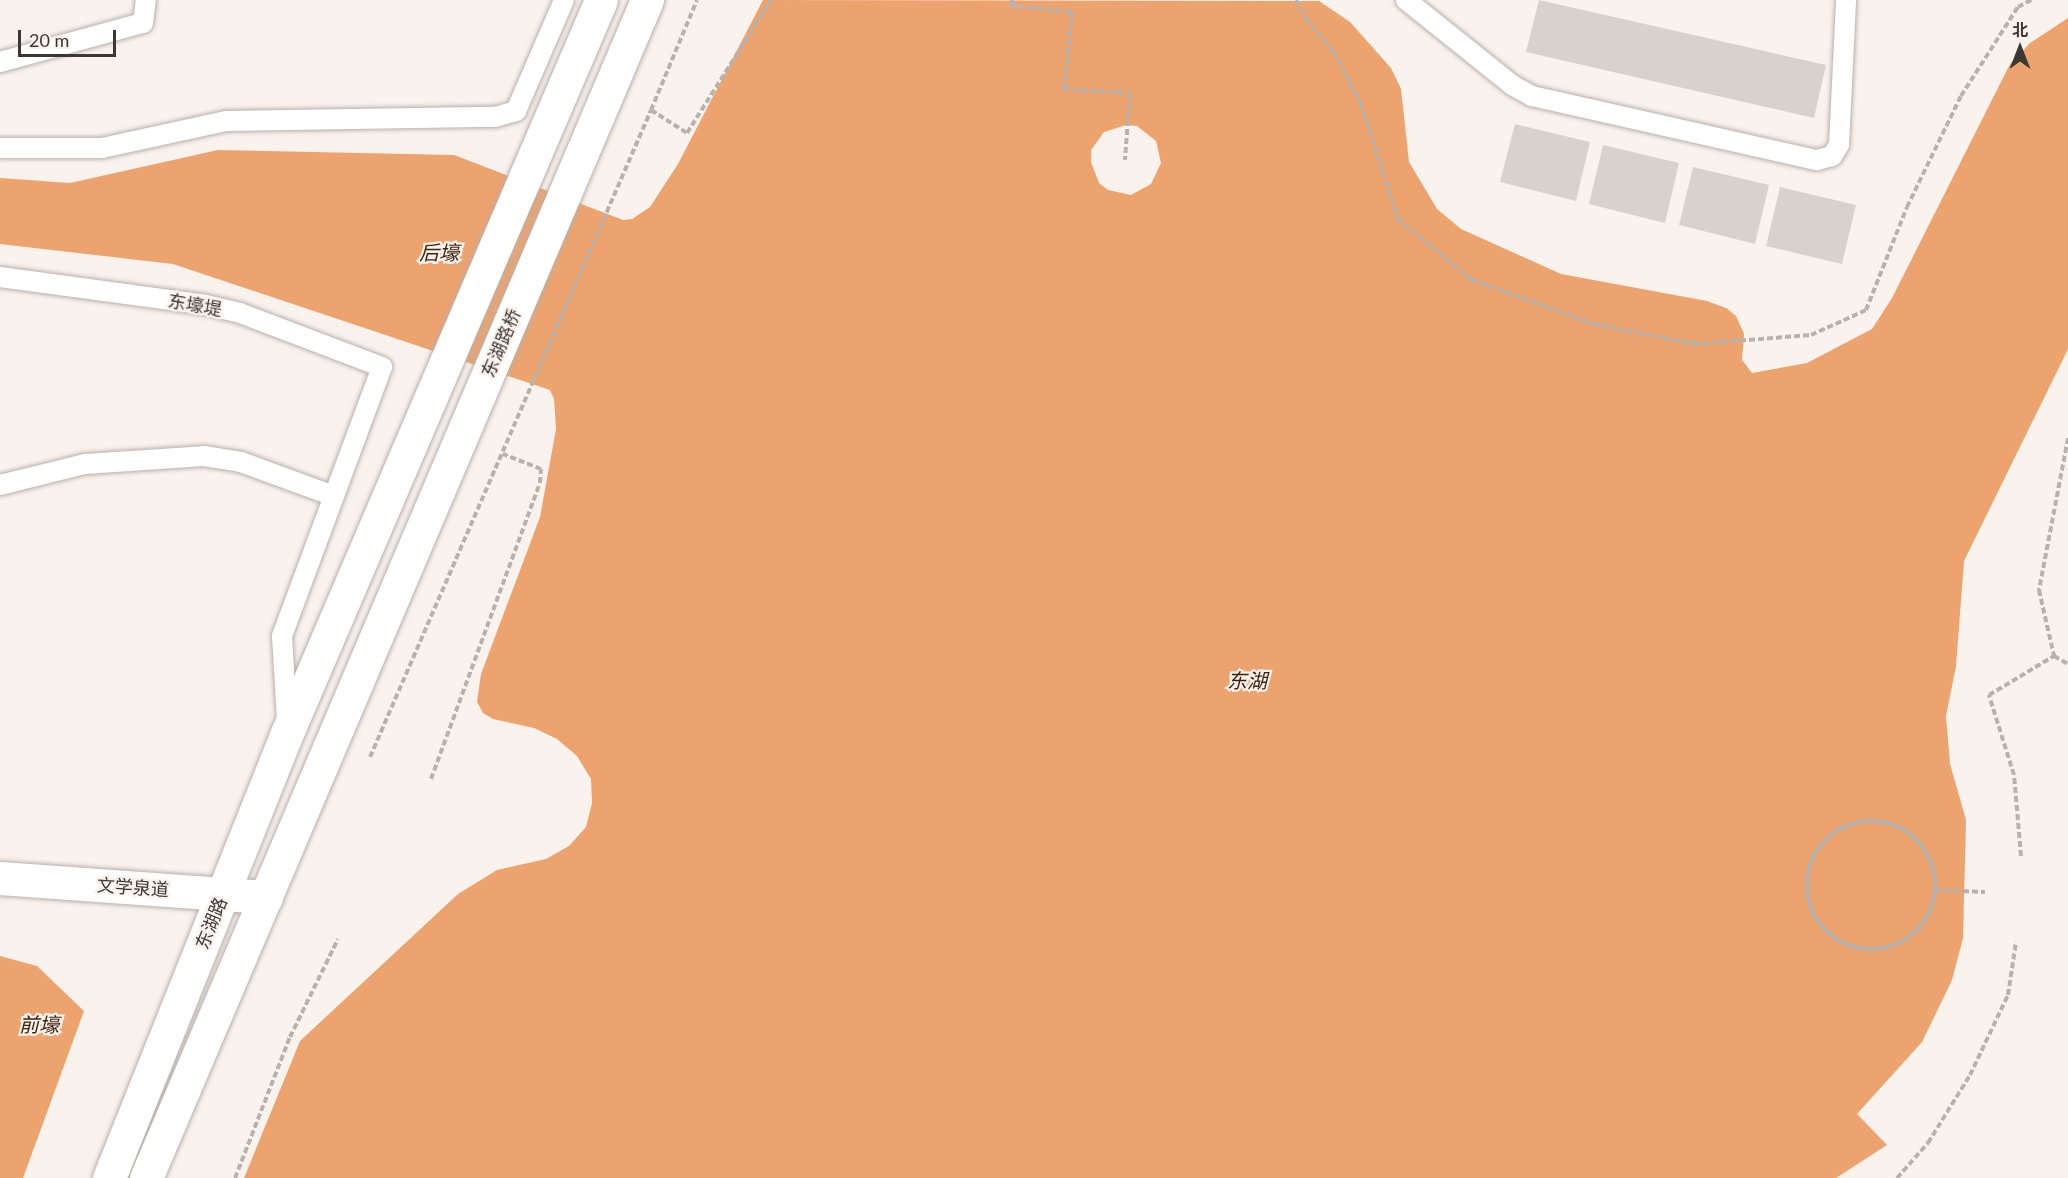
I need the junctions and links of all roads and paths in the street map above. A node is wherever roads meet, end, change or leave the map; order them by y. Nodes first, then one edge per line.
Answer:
1 (146, 0) edge
2 (564, 0) edge
3 (601, 0) edge
4 (647, 0) edge
5 (697, 0) edge
6 (771, 0) edge
7 (1012, 0) edge
8 (1296, 0) edge
9 (1407, 0) edge
10 (1846, 0) edge
11 (2031, 0) edge
12 (0, 62) edge
13 (651, 110) junction
14 (0, 148) edge
15 (1125, 160) dead end
16 (0, 277) edge
17 (2068, 438) edge
18 (504, 454) junction
19 (0, 485) edge
20 (334, 496) junction
21 (2054, 656) junction
22 (2068, 664) edge
23 (288, 733) junction
24 (370, 757) dead end
25 (431, 779) dead end
26 (2021, 856) dead end
27 (0, 878) edge
28 (1936, 890) junction
29 (1985, 892) dead end
30 (223, 894) junction
31 (266, 897) junction
32 (338, 939) dead end
33 (2016, 942) dead end
34 (109, 1178) edge
35 (146, 1178) edge
36 (235, 1178) edge
37 (1897, 1178) edge

1 - 12 lane
2 - 14 lane
3 - 23 main road, 东湖路
4 - 31 main road, 东湖路桥
5 - 13 path
6 - 13 path
7 - 15 path
8 - 11 path
9 - 10 lane
13 - 18 path
16 - 20 lane, 东壕堤
17 - 21 path
18 - 24 path
18 - 25 path
19 - 20 lane
20 - 23 lane
21 - 22 path
21 - 26 path
23 - 30 main road, 东湖路
27 - 30 main road, 文学泉道
28 - 28 path
28 - 29 path
30 - 31 main road, 文学泉道
30 - 34 main road, 东湖路
31 - 35 main road
32 - 36 path
33 - 37 path

